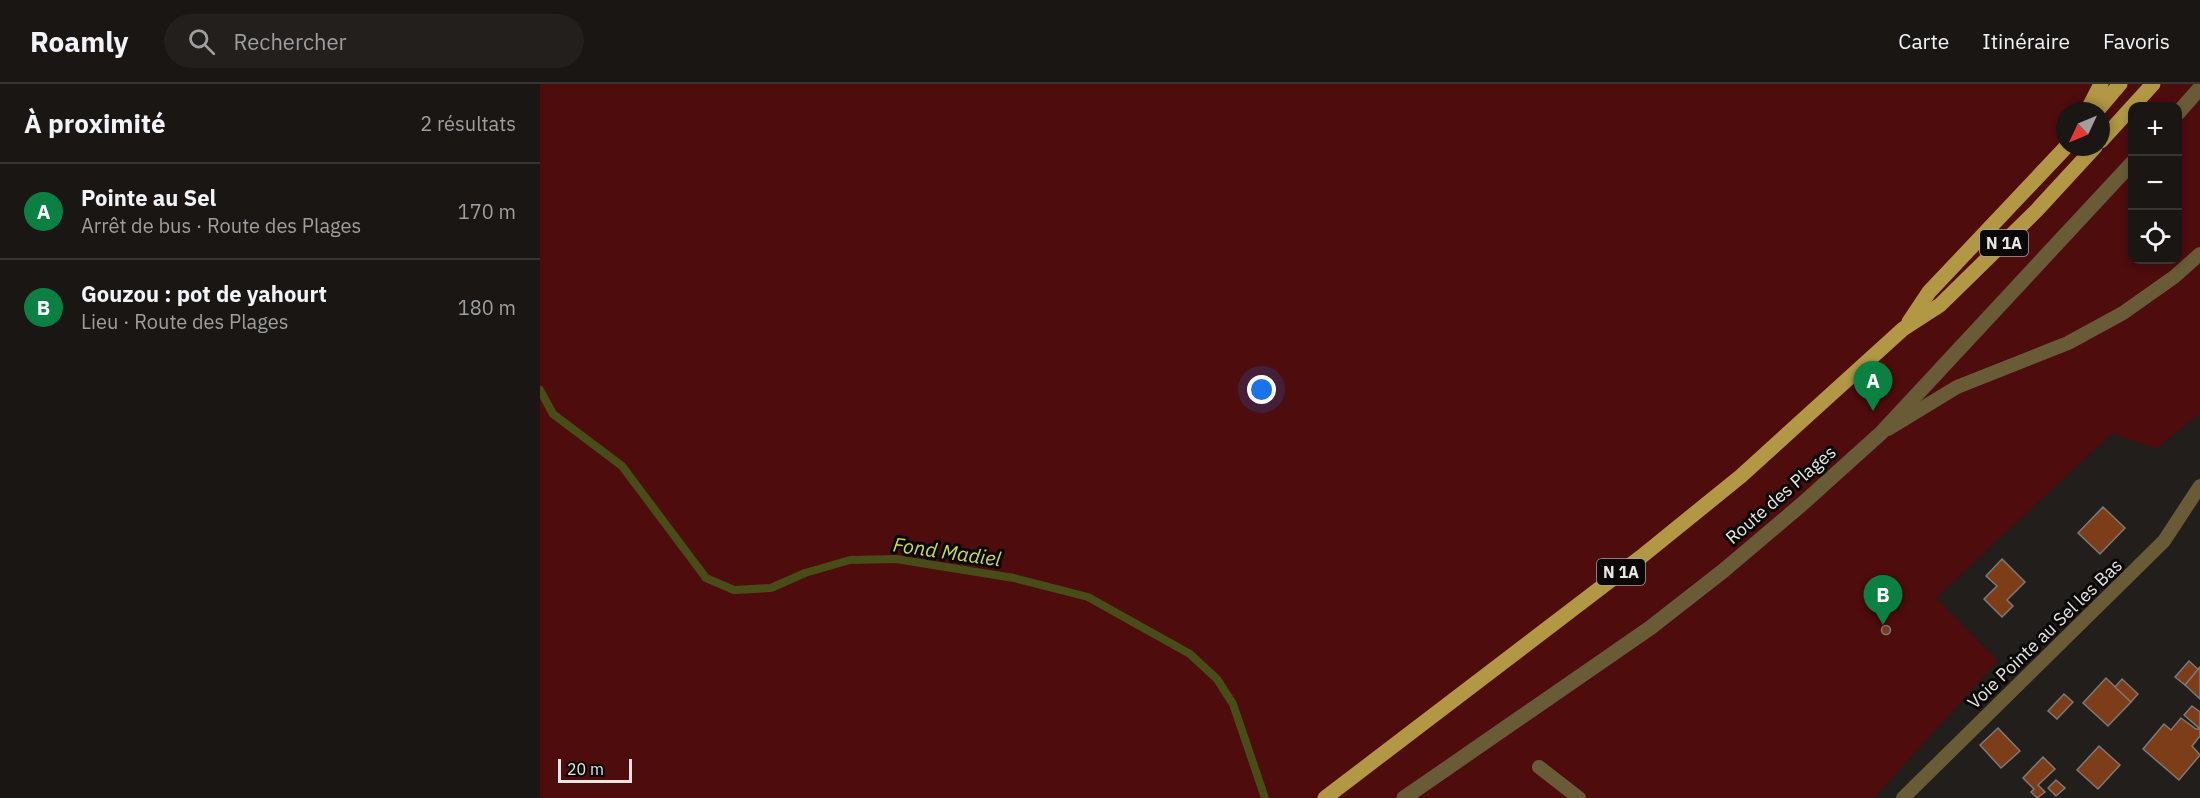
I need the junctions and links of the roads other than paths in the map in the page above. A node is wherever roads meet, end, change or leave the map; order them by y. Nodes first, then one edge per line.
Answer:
1 (2101, 84) edge
2 (2121, 84) edge
3 (2153, 84) edge
4 (2200, 88) edge
5 (2092, 102) edge
6 (2105, 102) edge
7 (2182, 108) edge
8 (2110, 131) edge
9 (2057, 156) edge
10 (2087, 156) edge
11 (2128, 168) edge
12 (2200, 254) edge
13 (1903, 329) junction
14 (1881, 433) junction
15 (2200, 486) edge
16 (1539, 767) dead end
17 (1325, 798) edge
18 (1404, 798) edge
19 (1579, 798) edge
20 (1903, 798) edge

1 - 5 main road
2 - 6 main road
3 - 8 main road
4 - 7 street
9 - 13 main road, N 1A
10 - 13 main road, N 1A
11 - 14 street, Route des Plages / N 1a
12 - 14 lane
13 - 17 main road, N 1A
14 - 18 street, Route des Plages / N 1a
15 - 20 lane, Voie Pointe au Sel les Bas
16 - 19 lane

